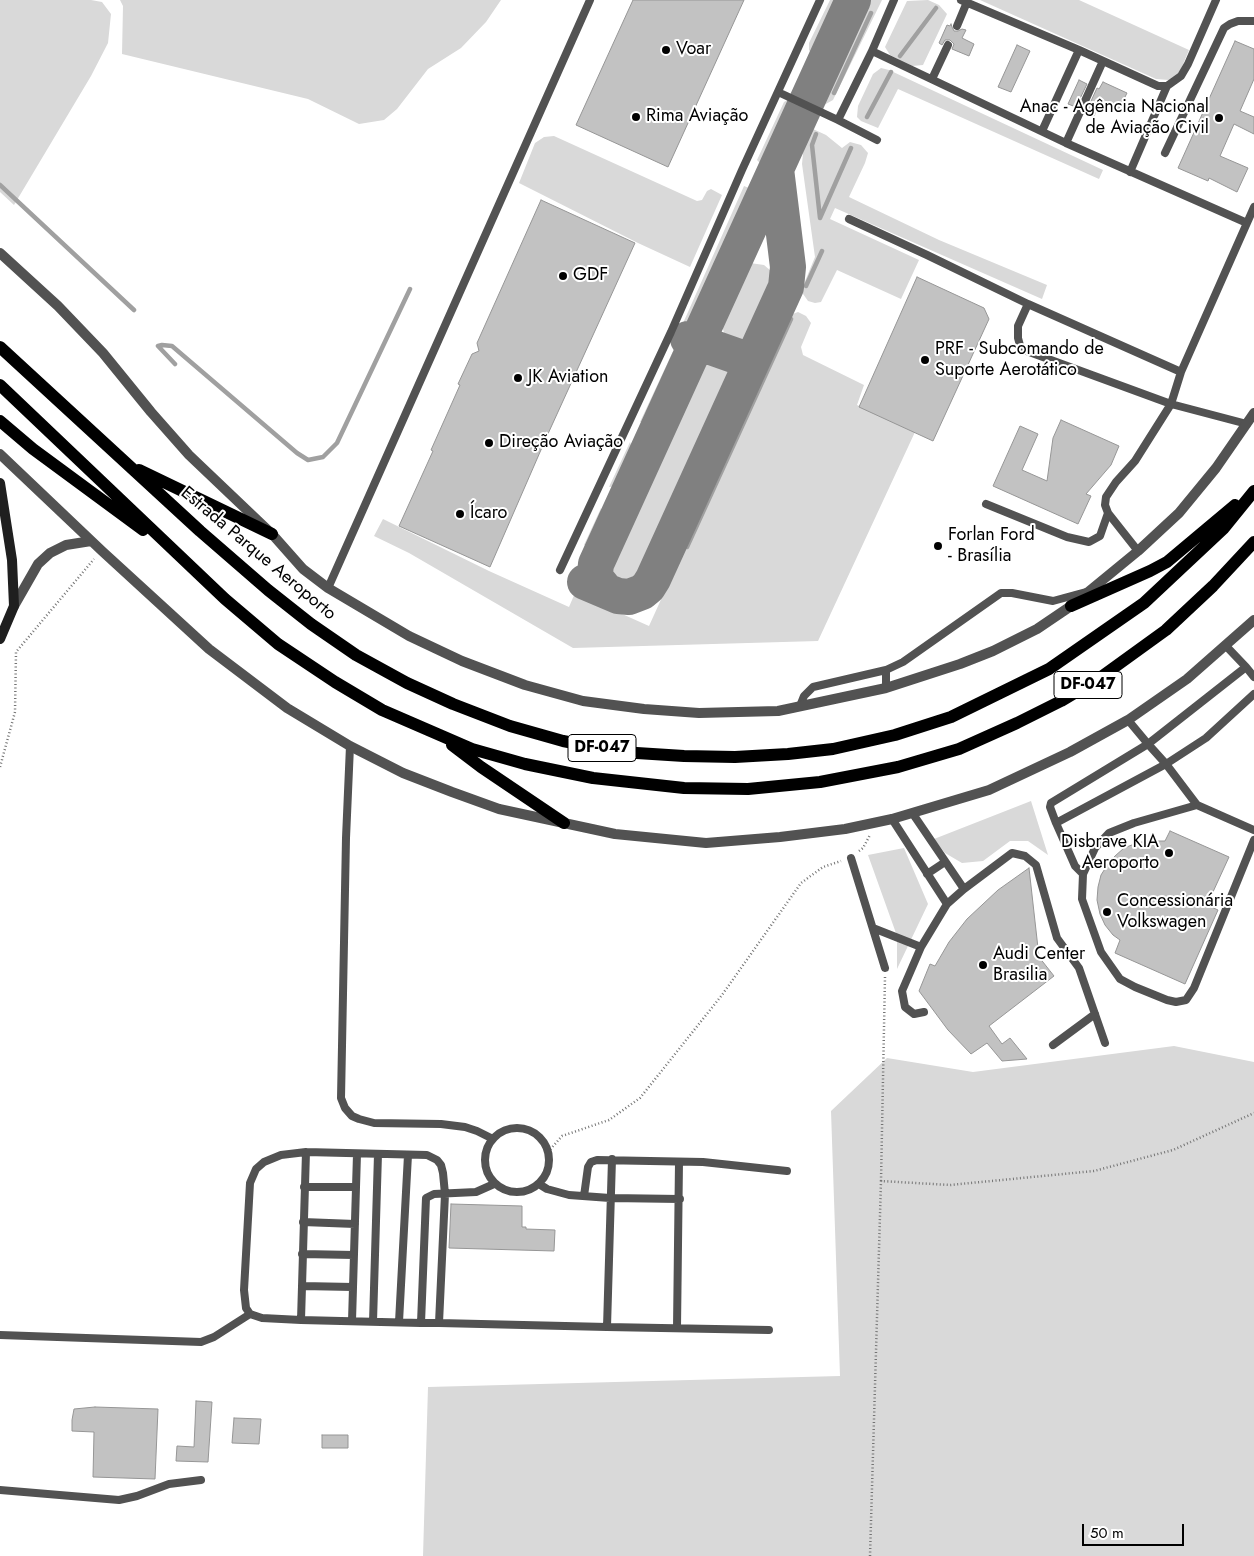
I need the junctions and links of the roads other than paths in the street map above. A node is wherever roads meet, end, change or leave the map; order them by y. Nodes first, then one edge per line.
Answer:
1 (590, 0) edge
2 (820, 0) edge
3 (894, 0) edge
4 (1216, 0) edge
5 (964, 1) edge
6 (1254, 21) edge
7 (956, 26) dead end
8 (948, 45) dead end
9 (872, 50) junction
10 (1079, 50) junction
11 (1103, 60) junction
12 (932, 79) junction
13 (1167, 86) junction
14 (778, 92) junction
15 (838, 120) junction
16 (1042, 131) junction
17 (877, 140) dead end
18 (1066, 143) junction
19 (1166, 153) dead end
20 (1130, 172) junction
21 (1254, 207) edge
22 (849, 219) dead end
23 (1248, 222) junction
24 (0, 253) edge
25 (1028, 304) junction
26 (0, 347) edge
27 (1181, 372) junction
28 (0, 385) edge
29 (1170, 404) junction
30 (1254, 413) edge
31 (0, 421) edge
32 (1247, 424) junction
33 (0, 454) edge
34 (127, 464) junction
35 (0, 483) edge
36 (1254, 490) edge
37 (986, 504) dead end
38 (1108, 513) junction
39 (272, 534) junction
40 (91, 541) junction
41 (1254, 542) edge
42 (1138, 550) junction
43 (180, 557) junction
44 (560, 570) dead end
45 (328, 588) junction
46 (1090, 591) junction
47 (14, 606) junction
48 (1071, 606) junction
49 (1254, 620) edge
50 (0, 639) edge
51 (1226, 646) junction
52 (1246, 667) junction
53 (886, 670) junction
54 (1254, 677) edge
55 (886, 688) junction
56 (1254, 694) edge
57 (800, 706) junction
58 (1128, 720) junction
59 (440, 736) junction
60 (1148, 744) junction
61 (350, 746) junction
62 (1166, 764) junction
63 (1197, 805) junction
64 (912, 814) junction
65 (892, 820) junction
66 (564, 823) junction
67 (1056, 823) junction
68 (1254, 830) edge
69 (1254, 840) edge
70 (851, 858) road end
71 (945, 862) junction
72 (927, 874) junction
73 (1083, 874) junction
74 (964, 889) junction
75 (946, 904) junction
76 (873, 928) junction
77 (921, 947) junction
78 (885, 968) road end
79 (924, 1012) dead end
80 (1095, 1014) junction
81 (1105, 1042) dead end
82 (1053, 1045) dead end
83 (493, 1139) junction
84 (306, 1152) junction
85 (357, 1154) junction
86 (378, 1154) junction
87 (408, 1155) junction
88 (612, 1159) junction
89 (679, 1162) junction
90 (788, 1171) dead end
91 (494, 1184) junction
92 (539, 1184) junction
93 (304, 1187) junction
94 (356, 1187) junction
95 (445, 1194) junction
96 (584, 1196) junction
97 (610, 1198) junction
98 (680, 1199) junction
99 (303, 1222) junction
100 (355, 1224) junction
101 (302, 1254) junction
102 (354, 1255) junction
103 (302, 1286) junction
104 (353, 1287) junction
105 (250, 1314) junction
106 (301, 1320) junction
107 (352, 1321) junction
108 (373, 1322) junction
109 (399, 1322) junction
110 (422, 1323) junction
111 (439, 1323) junction
112 (607, 1327) junction
113 (677, 1328) junction
114 (769, 1330) dead end
115 (0, 1335) edge
116 (201, 1480) dead end
117 (0, 1490) edge

1 - 45 lane
2 - 14 lane
3 - 9 lane
4 - 13 lane
5 - 7 lane
5 - 10 lane
6 - 19 lane
8 - 12 lane
9 - 12 lane
9 - 15 lane
10 - 11 lane
10 - 16 lane
11 - 13 lane
11 - 18 lane
12 - 16 lane
13 - 20 lane
14 - 15 lane
14 - 44 lane
15 - 17 lane
16 - 18 lane
18 - 20 lane
20 - 23 lane
21 - 23 lane
22 - 25 lane
23 - 27 lane
24 - 39 street
25 - 27 lane
25 - 29 lane
26 - 34 main road, Estrada Parque Aeroporto / DF-047
27 - 29 lane
28 - 43 main road, DF-047
29 - 32 lane
29 - 38 lane
30 - 32 street
31 - 43 main road
32 - 42 street
33 - 40 street
34 - 36 main road, Estrada Parque Aeroporto / DF-047
34 - 39 main road
35 - 47 main road
36 - 48 main road
37 - 38 lane
38 - 42 lane
39 - 45 street
40 - 47 street
40 - 61 street
41 - 59 main road, DF-047
42 - 46 street
43 - 59 main road, DF-047
45 - 57 street
46 - 48 street
46 - 53 lane
47 - 50 main road
48 - 55 street
49 - 51 street
51 - 52 lane
51 - 58 street
52 - 54 lane
52 - 60 lane
53 - 55 lane
53 - 57 lane
55 - 57 street
56 - 62 lane
58 - 60 lane
58 - 64 street
59 - 66 main road
60 - 62 lane
60 - 67 lane
61 - 66 street
61 - 83 lane
62 - 63 lane
62 - 67 lane
63 - 68 lane
63 - 73 lane
64 - 65 street
64 - 71 lane
65 - 66 street
65 - 72 lane
67 - 73 lane
69 - 73 lane
70 - 76 lane
71 - 72 lane
71 - 74 lane
72 - 75 lane
74 - 75 lane
74 - 80 lane
75 - 77 lane
76 - 77 lane
76 - 78 lane
77 - 79 lane
80 - 81 lane
80 - 82 lane
83 - 91 lane
83 - 92 lane
84 - 85 lane
84 - 93 lane
84 - 105 lane
85 - 86 lane
85 - 94 lane
86 - 87 lane
86 - 108 lane
87 - 95 lane
87 - 109 lane
88 - 89 lane
88 - 96 lane
88 - 97 lane
89 - 90 lane
89 - 98 lane
91 - 92 lane
91 - 95 lane
92 - 96 lane
93 - 94 lane
93 - 99 lane
94 - 100 lane
95 - 110 lane
95 - 111 lane
96 - 97 lane
97 - 98 lane
97 - 112 lane
98 - 113 lane
99 - 100 lane
99 - 101 lane
100 - 102 lane
101 - 102 lane
101 - 103 lane
102 - 104 lane
103 - 104 lane
103 - 106 lane
104 - 107 lane
105 - 106 lane
105 - 115 lane
106 - 107 lane
107 - 108 lane
108 - 109 lane
109 - 110 lane
110 - 111 lane
111 - 112 lane
112 - 113 lane
113 - 114 lane
116 - 117 lane

